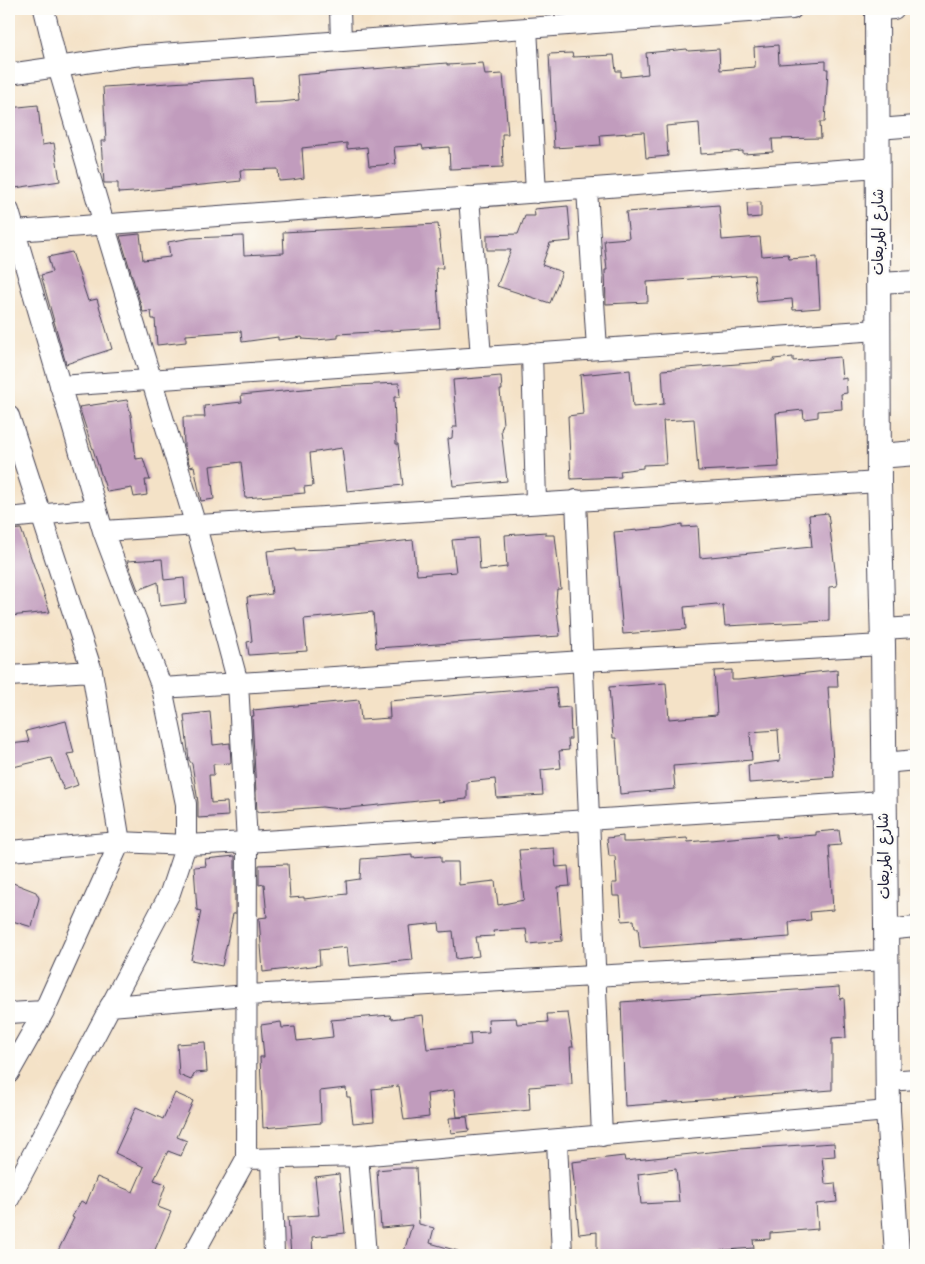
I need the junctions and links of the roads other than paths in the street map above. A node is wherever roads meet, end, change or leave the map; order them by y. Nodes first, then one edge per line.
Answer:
1 (44, 9) edge
2 (340, 9) edge
3 (792, 9) edge
4 (882, 9) edge
5 (595, 16) edge
6 (527, 28) junction
7 (342, 41) junction
8 (58, 66) junction
9 (9, 74) edge
10 (916, 126) edge
11 (878, 129) junction
12 (878, 167) junction
13 (587, 189) junction
14 (536, 193) junction
15 (469, 198) junction
16 (9, 211) edge
17 (104, 224) junction
18 (15, 231) junction
19 (916, 280) edge
20 (878, 283) junction
21 (878, 330) junction
22 (597, 349) junction
23 (532, 353) junction
24 (482, 357) junction
25 (150, 379) junction
26 (60, 386) junction
27 (9, 416) edge
28 (916, 453) edge
29 (879, 456) junction
30 (879, 482) junction
31 (576, 500) junction
32 (536, 502) junction
33 (96, 509) junction
34 (41, 515) junction
35 (9, 518) edge
36 (196, 526) junction
37 (102, 531) junction
38 (916, 627) edge
39 (883, 637) junction
40 (583, 661) junction
41 (92, 670) junction
42 (9, 676) edge
43 (238, 683) junction
44 (162, 688) junction
45 (916, 760) edge
46 (884, 763) junction
47 (884, 802) junction
48 (589, 819) junction
49 (120, 842) junction
50 (248, 842) junction
51 (186, 845) junction
52 (9, 851) edge
53 (916, 927) edge
54 (885, 930) junction
55 (886, 960) junction
56 (596, 978) junction
57 (248, 995) junction
58 (110, 1006) junction
59 (44, 1011) junction
60 (9, 1014) edge
61 (9, 1073) edge
62 (916, 1079) edge
63 (888, 1081) junction
64 (888, 1111) junction
65 (602, 1136) junction
66 (557, 1141) junction
67 (358, 1156) junction
68 (246, 1159) junction
69 (270, 1159) junction
70 (9, 1199) edge
71 (193, 1255) edge
72 (274, 1255) edge
73 (366, 1255) edge
74 (562, 1255) edge
75 (897, 1255) edge

1 - 8 street
2 - 7 street
3 - 5 street
4 - 11 street, شارع المربعات
5 - 6 street
6 - 7 street
6 - 14 street
7 - 8 street
8 - 9 street
8 - 17 street
10 - 11 street
11 - 12 street, شارع المربعات
12 - 13 street
12 - 20 street, شارع المربعات
13 - 14 street
13 - 22 street
14 - 15 street
15 - 17 street
15 - 24 street
16 - 18 street
17 - 18 street
17 - 25 street
18 - 26 street
19 - 20 street
20 - 21 street, شارع المربعات
21 - 22 street
21 - 29 street, شارع المربعات
22 - 23 street
23 - 24 street
23 - 32 street
24 - 25 street
25 - 26 street
25 - 36 street
26 - 33 street
27 - 34 street
28 - 29 street
29 - 30 street, شارع المربعات
30 - 31 street
30 - 39 street, شارع المربعات
31 - 32 street
31 - 40 street
32 - 36 street
33 - 34 street
33 - 37 street
34 - 35 street
34 - 41 street
36 - 37 street
36 - 43 street
37 - 44 street
38 - 39 street
39 - 40 street
39 - 46 street, شارع المربعات
40 - 43 street
40 - 48 street
41 - 42 street
41 - 49 street
43 - 44 street
43 - 50 street
44 - 51 street
45 - 46 street
46 - 47 street, شارع المربعات
47 - 48 street
47 - 54 street, شارع المربعات
48 - 50 street
48 - 56 street
49 - 51 street
49 - 52 street
49 - 59 street
50 - 51 street
50 - 57 street
51 - 58 street
53 - 54 street
54 - 55 street, شارع المربعات
55 - 56 street
55 - 63 street, شارع المربعات
56 - 57 street
56 - 65 street
57 - 58 street
57 - 68 street
58 - 70 street
59 - 60 street
59 - 61 street
62 - 63 street
63 - 64 street, شارع المربعات
64 - 65 street
64 - 75 street, شارع المربعات
65 - 66 street
66 - 67 street
66 - 74 street
67 - 69 street
67 - 73 street
68 - 69 street
68 - 71 street
69 - 72 street

